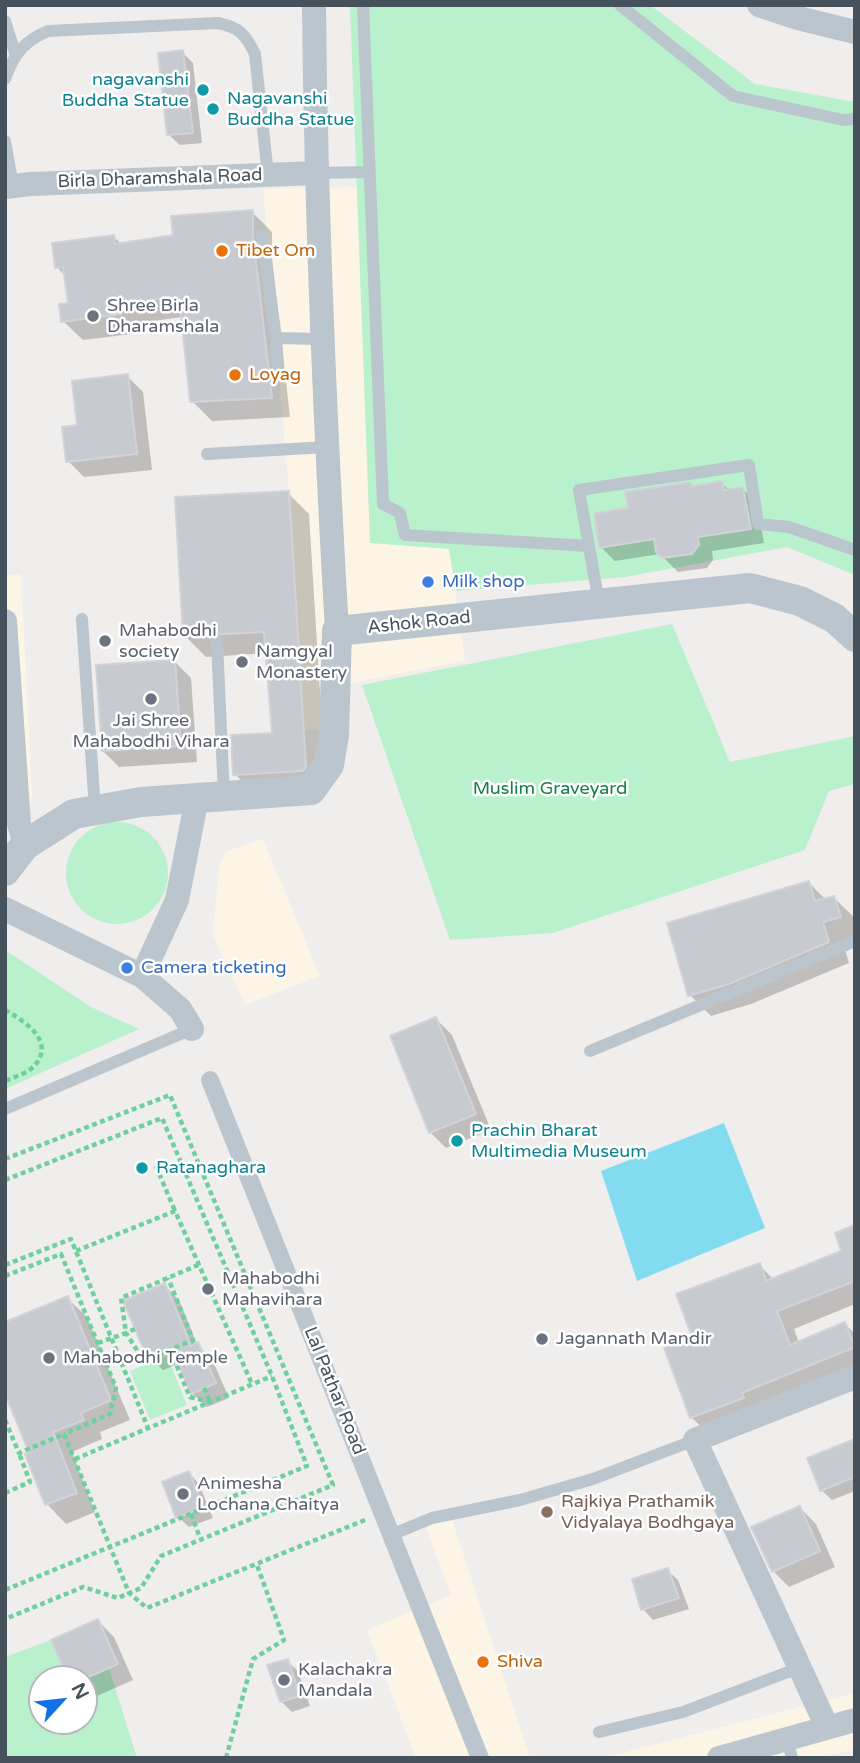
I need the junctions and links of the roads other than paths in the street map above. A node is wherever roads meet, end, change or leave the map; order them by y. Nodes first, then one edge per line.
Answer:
1 (314, 5) edge
2 (363, 5) edge
3 (620, 5) edge
4 (759, 5) edge
5 (800, 12) edge
6 (5, 20) edge
7 (855, 32) edge
8 (15, 53) junction
9 (5, 79) edge
10 (855, 119) edge
11 (5, 141) edge
12 (369, 172) junction
13 (316, 173) junction
14 (268, 175) junction
15 (9, 187) edge
16 (262, 235) dead end
17 (276, 338) junction
18 (322, 339) junction
19 (278, 367) dead end
20 (326, 447) junction
21 (207, 454) dead end
22 (589, 545) junction
23 (855, 550) edge
24 (599, 604) junction
25 (82, 619) dead end
26 (5, 621) edge
27 (337, 631) junction
28 (855, 638) edge
29 (217, 642) dead end
30 (211, 797) junction
31 (95, 810) junction
32 (25, 845) junction
33 (5, 871) edge
34 (5, 909) edge
35 (855, 941) edge
36 (142, 976) junction
37 (192, 1029) joint
38 (590, 1051) dead end
39 (210, 1080) dead end
40 (5, 1110) edge
41 (855, 1377) edge
42 (695, 1440) junction
43 (391, 1535) junction
44 (801, 1667) junction
45 (855, 1720) edge
46 (827, 1727) junction
47 (599, 1732) dead end
48 (790, 1748) edge
49 (480, 1758) edge
50 (719, 1758) edge

1 - 13 street
2 - 12 lane
3 - 10 lane
4 - 5 street
5 - 7 street
6 - 8 lane
8 - 9 lane
8 - 14 lane
11 - 15 lane
12 - 13 lane
12 - 22 lane
13 - 14 street, Birla Dharamshala Road
13 - 18 street
14 - 15 street, Birla Dharamshala Road
16 - 17 lane
17 - 18 lane
17 - 19 lane
18 - 20 street
20 - 21 lane
20 - 27 street
22 - 23 lane
22 - 24 lane
24 - 27 street, Ashok Road
24 - 28 street, Ashok Road
25 - 31 lane
26 - 32 street
27 - 30 street
29 - 30 lane
30 - 31 street
30 - 36 street
31 - 32 street
32 - 33 street
34 - 36 street
35 - 38 lane
36 - 37 street
37 - 40 lane
39 - 43 street, Lal Pathar Road
41 - 42 street
42 - 43 lane
42 - 44 street
43 - 49 street, Lal Pathar Road
44 - 46 street
44 - 47 lane
45 - 46 street
46 - 48 street
48 - 50 street

